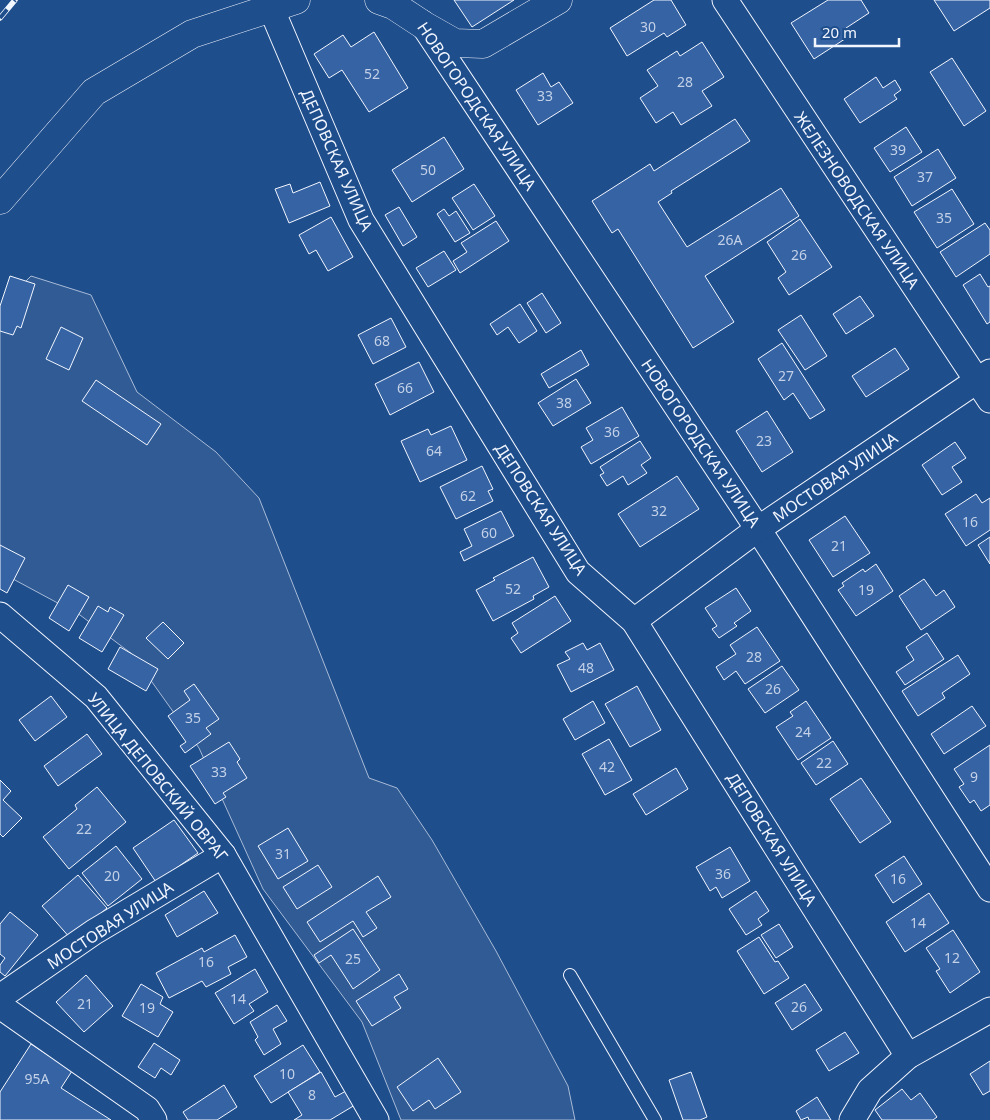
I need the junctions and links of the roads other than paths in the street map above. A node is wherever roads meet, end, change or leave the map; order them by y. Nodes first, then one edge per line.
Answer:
1 (379, 0) edge
2 (408, 0) edge
3 (558, 0) edge
4 (725, 0) edge
5 (284, 4) edge
6 (425, 26) junction
7 (0, 200) edge
8 (986, 384) edge
9 (758, 529) junction
10 (0, 615) edge
11 (634, 621) junction
12 (222, 855) junction
13 (990, 889) edge
14 (570, 975) dead end
15 (0, 998) edge
16 (0, 1006) edge
17 (990, 1010) edge
18 (908, 1056) junction
19 (154, 1120) edge
20 (376, 1120) edge
21 (655, 1120) edge
22 (852, 1120) edge

1 - 6 street
2 - 6 street, НОВОГОРОДСКАЯ УЛИЦА
3 - 6 street
4 - 8 street, ЖЕЛЕЗНОВОДСКАЯ УЛИЦА
5 - 7 street
5 - 11 street, ДЕПОВСКАЯ УЛИЦА
6 - 9 street, НОВОГОРОДСКАЯ УЛИЦА
8 - 9 street, МОСТОВАЯ УЛИЦА
9 - 11 street, МОСТОВАЯ УЛИЦА
9 - 13 street, НОВОГОРОДСКАЯ УЛИЦА
10 - 12 street, УЛИЦА ДЕПОВСКИЙ ОВРАГ
11 - 18 street, ДЕПОВСКАЯ УЛИЦА
12 - 15 street, МОСТОВАЯ УЛИЦА
12 - 20 street, УЛИЦА ДЕПОВСКИЙ ОВРАГ
14 - 21 lane
16 - 19 street
17 - 18 street
18 - 22 street

